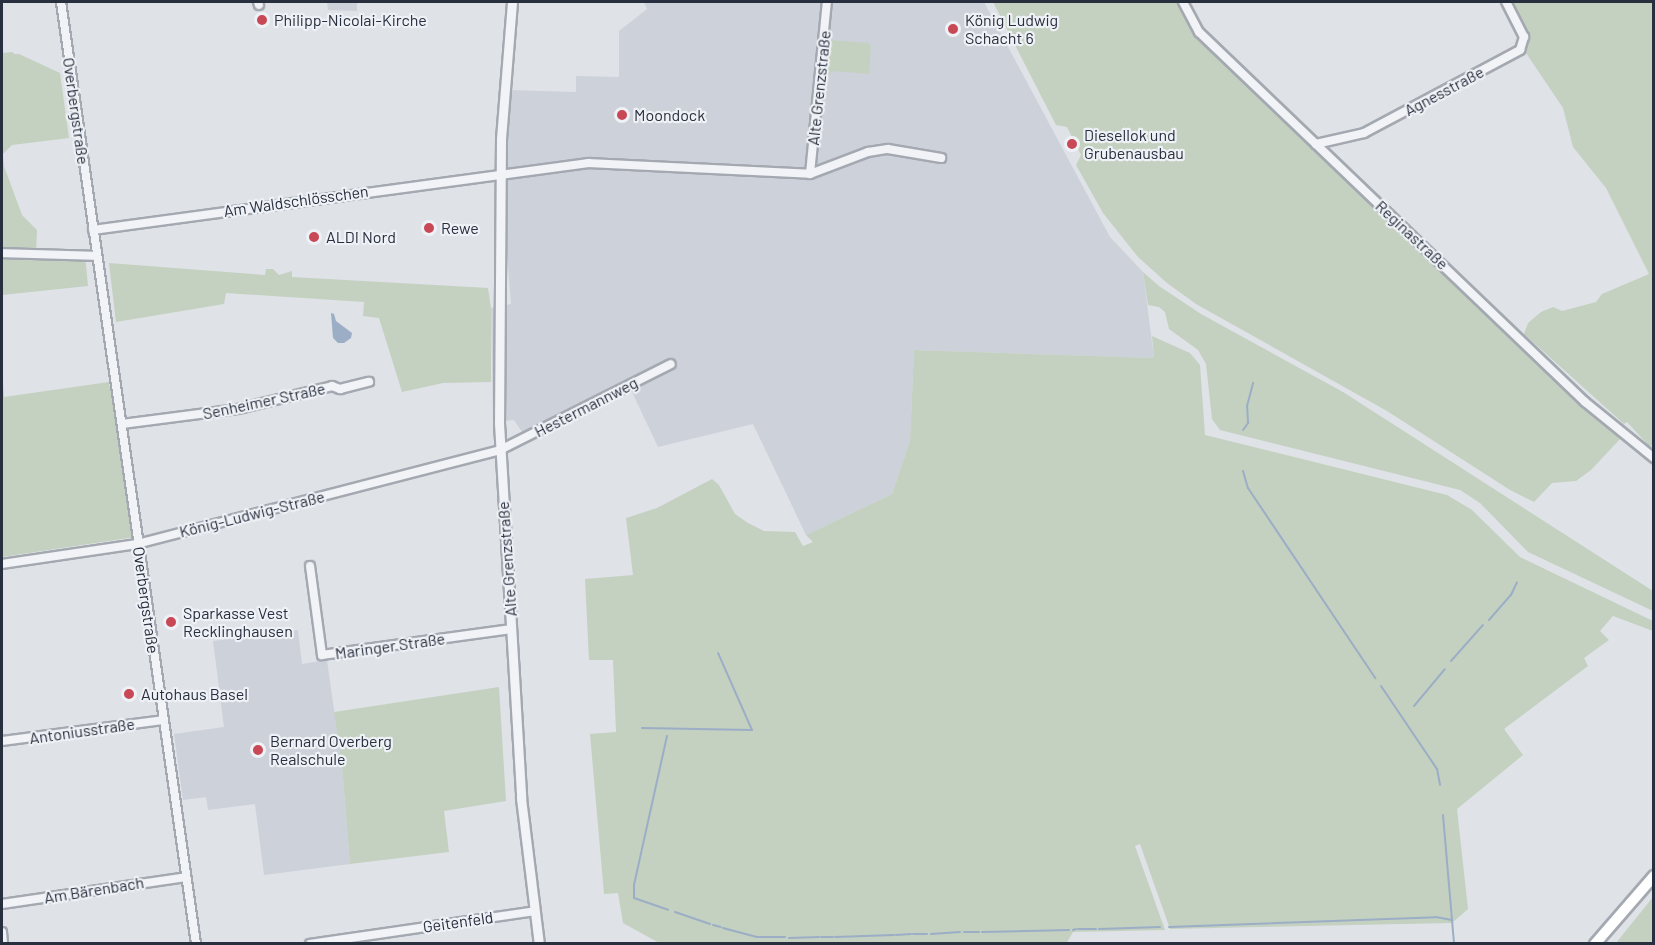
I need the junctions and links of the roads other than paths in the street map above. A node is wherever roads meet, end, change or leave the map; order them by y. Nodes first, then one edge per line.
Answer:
1 (61, 2) edge
2 (512, 2) edge
3 (827, 2) edge
4 (1183, 2) edge
5 (1506, 2) edge
6 (1316, 144) junction
7 (941, 158) dead end
8 (500, 174) junction
9 (810, 174) junction
10 (93, 230) junction
11 (2, 253) edge
12 (97, 256) junction
13 (671, 364) dead end
14 (369, 382) dead end
15 (122, 424) junction
16 (500, 450) junction
17 (1653, 458) edge
18 (137, 543) junction
19 (2, 564) edge
20 (310, 566) dead end
21 (512, 629) junction
22 (163, 720) junction
23 (2, 741) edge
24 (1653, 876) edge
25 (186, 877) junction
26 (2, 904) edge
27 (535, 911) junction
28 (2, 932) edge
29 (3, 944) edge
30 (196, 944) edge
31 (310, 944) edge
32 (539, 944) edge
33 (1594, 944) edge

1 - 10 street, Overbergstraße
2 - 8 street, Alte Grenzstraße
3 - 9 street, Alte Grenzstraße
4 - 6 street, Reginastraße
5 - 6 street, Agnesstraße
6 - 17 street, Reginastraße
7 - 9 street, Alte Grenzstraße
8 - 9 street, Alte Grenzstraße
8 - 10 street, Am Waldschlösschen
8 - 16 street, Alte Grenzstraße
10 - 12 street, Overbergstraße
11 - 12 street
12 - 15 street, Overbergstraße
13 - 16 street, Hestermannweg
14 - 15 street, Senheimer Straße
15 - 18 street, Overbergstraße
16 - 18 street, König-Ludwig-Straße
16 - 21 street, Alte Grenzstraße
18 - 19 street, König-Ludwig-Straße
18 - 22 street, Overbergstraße
20 - 21 street, Maringer Straße
21 - 27 street, Alte Grenzstraße
22 - 23 street, Antoniusstraße
22 - 25 street, Overbergstraße
24 - 33 main road
25 - 26 street, Am Bärenbach
25 - 30 street, Overbergstraße
27 - 31 street, Geitenfeld
27 - 32 street, Alte Grenzstraße
28 - 29 street

